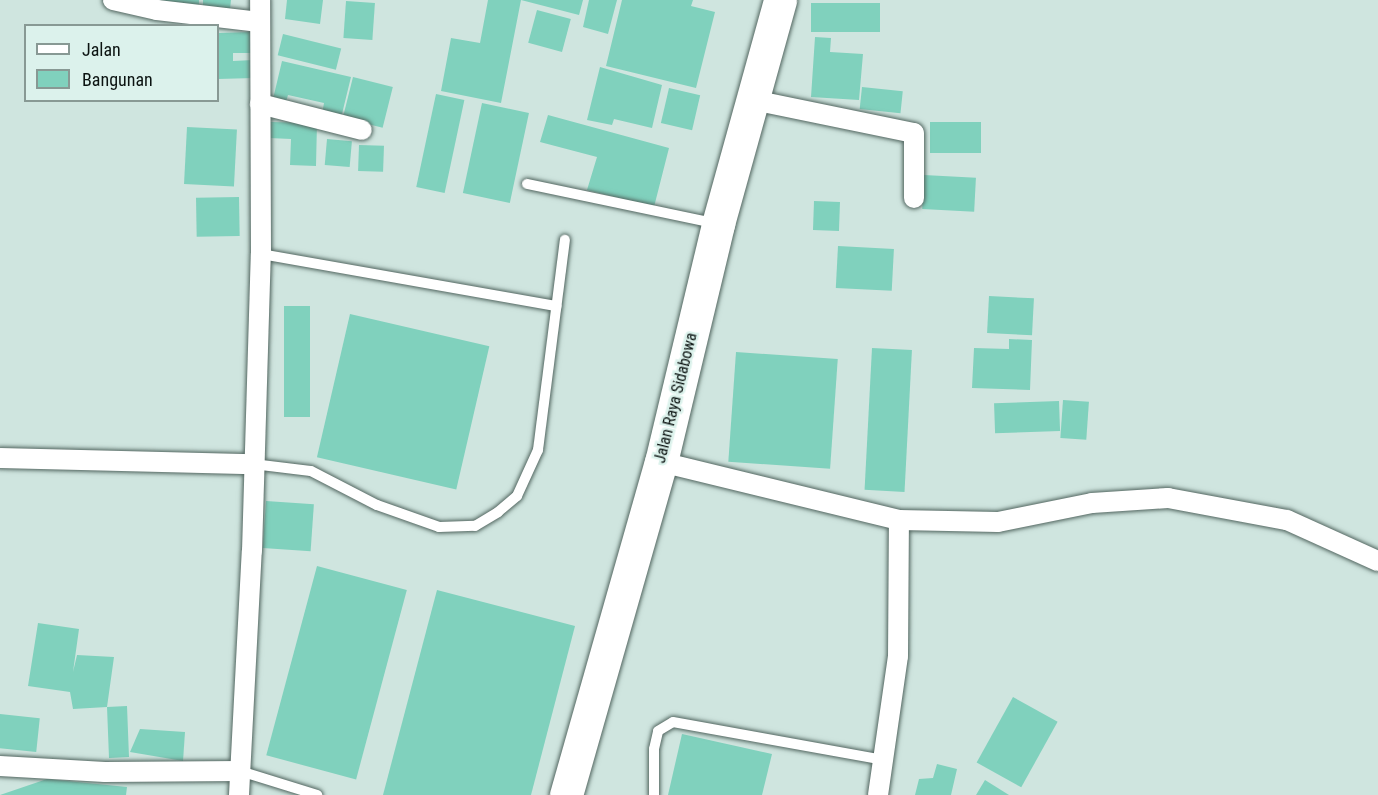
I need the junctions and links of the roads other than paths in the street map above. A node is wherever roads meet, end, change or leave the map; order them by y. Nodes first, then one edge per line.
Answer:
1 (113, 0) edge
2 (260, 0) edge
3 (780, 0) edge
4 (259, 22) junction
5 (753, 100) junction
6 (260, 104) junction
7 (362, 130) dead end
8 (527, 184) dead end
9 (914, 198) dead end
10 (718, 224) junction
11 (565, 240) dead end
12 (261, 254) junction
13 (556, 306) junction
14 (0, 458) edge
15 (661, 462) junction
16 (253, 464) junction
17 (899, 520) junction
18 (1378, 561) edge
19 (885, 760) junction
20 (0, 766) edge
21 (240, 771) junction
22 (239, 795) edge
23 (317, 795) edge
24 (566, 795) edge
25 (654, 795) edge
26 (878, 795) edge

1 - 4 street
2 - 4 street
3 - 5 highway, Jalan Raya Sidabowa
4 - 6 street
5 - 9 street
5 - 10 highway, Jalan Raya Sidabowa
6 - 7 street
6 - 12 street
8 - 10 lane
10 - 15 highway, Jalan Raya Sidabowa
11 - 13 lane
12 - 13 lane
12 - 16 street
13 - 16 lane
14 - 16 street
15 - 17 street
15 - 24 highway, Jalan Raya Sidabowa
16 - 21 street
17 - 18 street
17 - 19 street
19 - 25 lane
19 - 26 street
20 - 21 street
21 - 22 street
21 - 23 lane

